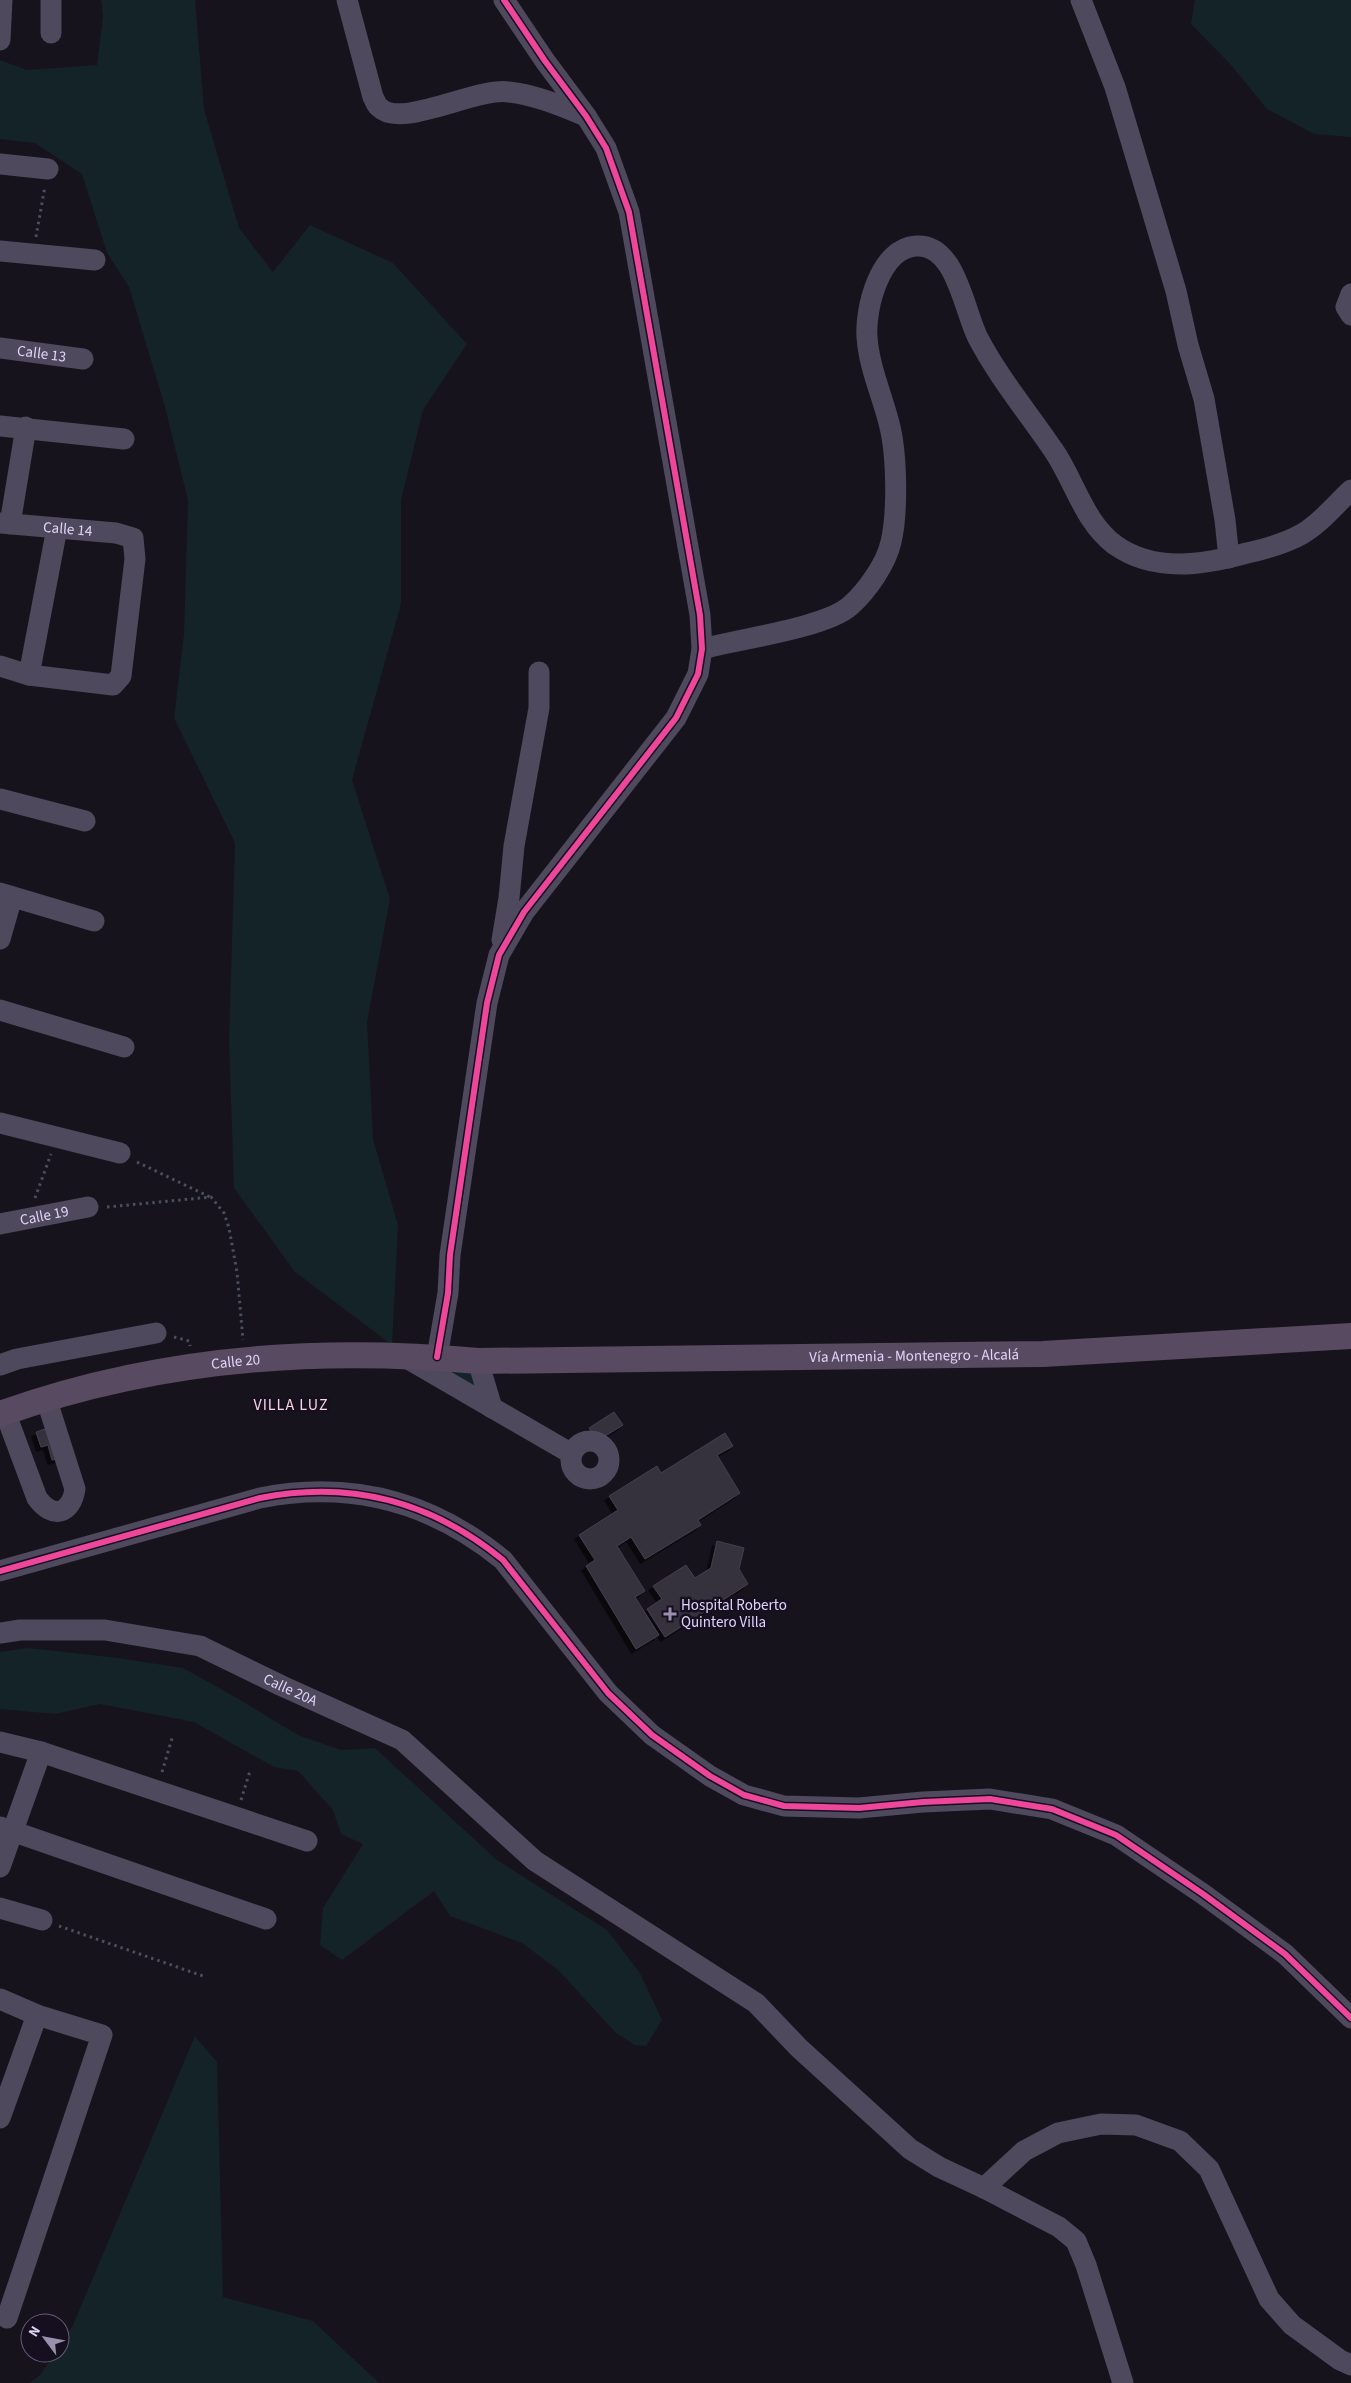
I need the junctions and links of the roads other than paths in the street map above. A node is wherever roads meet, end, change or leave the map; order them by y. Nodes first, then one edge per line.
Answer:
1 (2, 0) edge
2 (51, 0) edge
3 (346, 0) edge
4 (504, 0) edge
5 (1081, 0) edge
6 (51, 33) dead end
7 (0, 40) edge
8 (586, 116) junction
9 (0, 164) edge
10 (48, 169) road end
11 (0, 251) edge
12 (95, 260) dead end
13 (1351, 294) edge
14 (1351, 315) edge
15 (0, 348) edge
16 (84, 360) dead end
17 (0, 426) edge
18 (26, 427) junction
19 (124, 439) dead end
20 (1351, 490) edge
21 (5, 524) edge
22 (57, 528) junction
23 (1229, 558) junction
24 (702, 649) junction
25 (0, 666) edge
26 (539, 672) dead end
27 (29, 675) junction
28 (0, 799) edge
29 (85, 821) dead end
30 (6, 895) edge
31 (94, 922) dead end
32 (0, 939) edge
33 (499, 955) junction
34 (0, 1010) edge
35 (124, 1047) dead end
36 (0, 1123) edge
37 (120, 1154) road end
38 (88, 1207) road end
39 (0, 1224) edge
40 (156, 1332) dead end
41 (1351, 1336) edge
42 (401, 1355) junction
43 (437, 1357) junction
44 (478, 1361) junction
45 (0, 1365) edge
46 (46, 1398) junction
47 (492, 1408) junction
48 (2, 1413) edge
49 (572, 1454) dead end
50 (0, 1571) edge
51 (0, 1633) edge
52 (0, 1742) edge
53 (41, 1752) junction
54 (6, 1829) edge
55 (307, 1841) dead end
56 (0, 1867) edge
57 (0, 1908) edge
58 (266, 1919) dead end
59 (42, 1920) road end
60 (0, 1999) edge
61 (37, 2015) junction
62 (1351, 2018) edge
63 (0, 2118) edge
64 (984, 2188) junction
65 (7, 2318) dead end
66 (1351, 2364) edge
67 (1123, 2383) edge

1 - 7 street
2 - 6 street
3 - 8 street
4 - 8 street
5 - 23 street
8 - 24 street
9 - 10 street
11 - 12 street
13 - 14 street
15 - 16 street, Calle 13
17 - 18 street
18 - 19 street
18 - 21 street
20 - 23 street
21 - 22 street, Calle 14
22 - 27 street
22 - 27 street, Calle 14
23 - 24 street
24 - 33 street
25 - 27 street
26 - 33 street
28 - 29 street
30 - 31 street
30 - 32 street
33 - 43 street
34 - 35 street
36 - 37 street
38 - 39 street, Calle 19
40 - 45 street
41 - 44 main road, Vía Armenia - Montenegro - Alcalá
42 - 43 main road, Calle 20
42 - 46 main road, Calle 20
42 - 47 street
43 - 44 main road, Calle 20
44 - 47 street
46 - 48 main road, Calle 20
46 - 48 street
47 - 49 street
50 - 62 street
51 - 64 street, Calle 20A
52 - 53 street
53 - 54 street
53 - 55 street
54 - 56 street
54 - 58 street
57 - 59 street
60 - 61 street
61 - 63 street
61 - 65 street
64 - 66 street
64 - 67 street, Calle 20A

